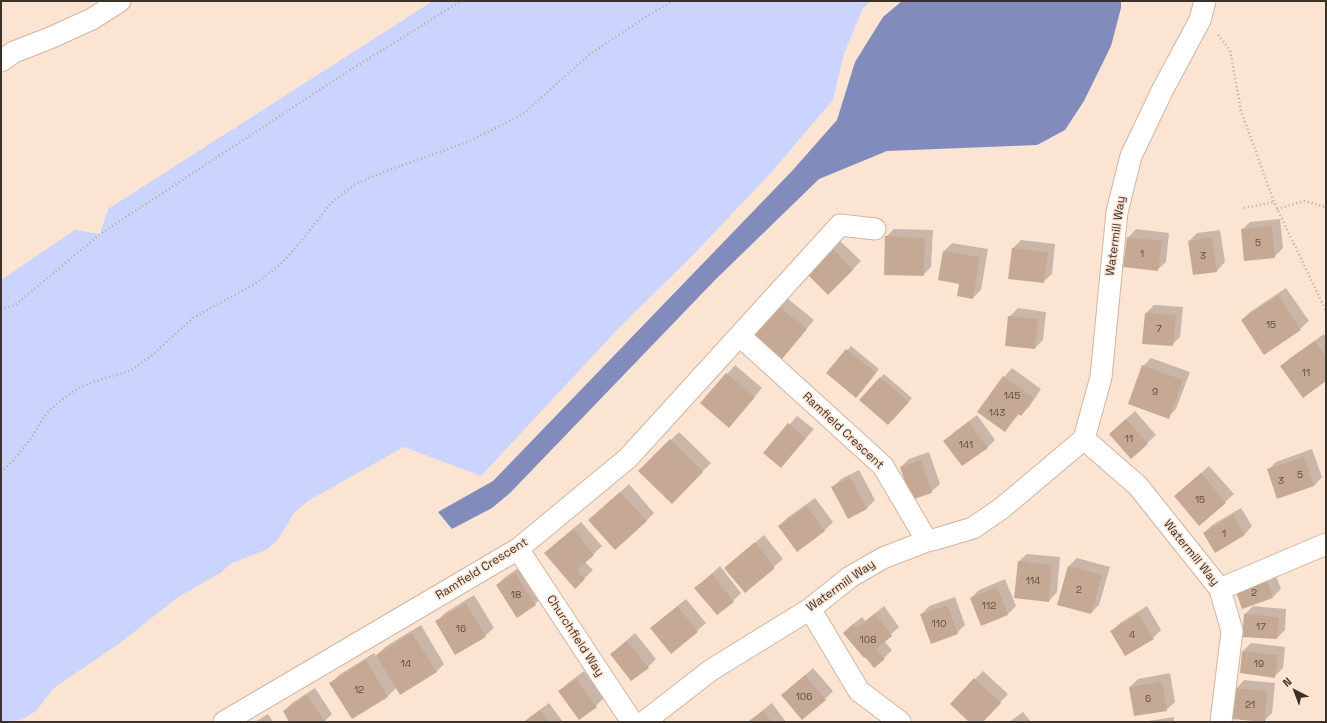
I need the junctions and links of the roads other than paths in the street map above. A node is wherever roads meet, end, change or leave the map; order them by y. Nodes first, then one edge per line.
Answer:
1 (120, 1) edge
2 (1202, 10) edge
3 (1, 61) edge
4 (875, 229) dead end
5 (740, 336) junction
6 (1084, 439) junction
7 (927, 541) junction
8 (1326, 544) edge
9 (518, 549) junction
10 (1220, 589) junction
11 (810, 609) junction
12 (224, 722) edge
13 (632, 722) edge
14 (644, 722) edge
15 (900, 722) edge
16 (1221, 722) edge

1 - 3 street
2 - 6 street, Watermill Way
4 - 5 street, Ramfield Crescent
5 - 7 street, Ramfield Crescent
5 - 9 street, Ramfield Crescent
6 - 7 street, Watermill Way
6 - 10 street, Watermill Way
7 - 11 street, Watermill Way
8 - 10 street
9 - 12 street, Ramfield Crescent
9 - 13 street, Churchfield Way
10 - 16 street, Watermill Way
11 - 14 street, Watermill Way
11 - 15 street

